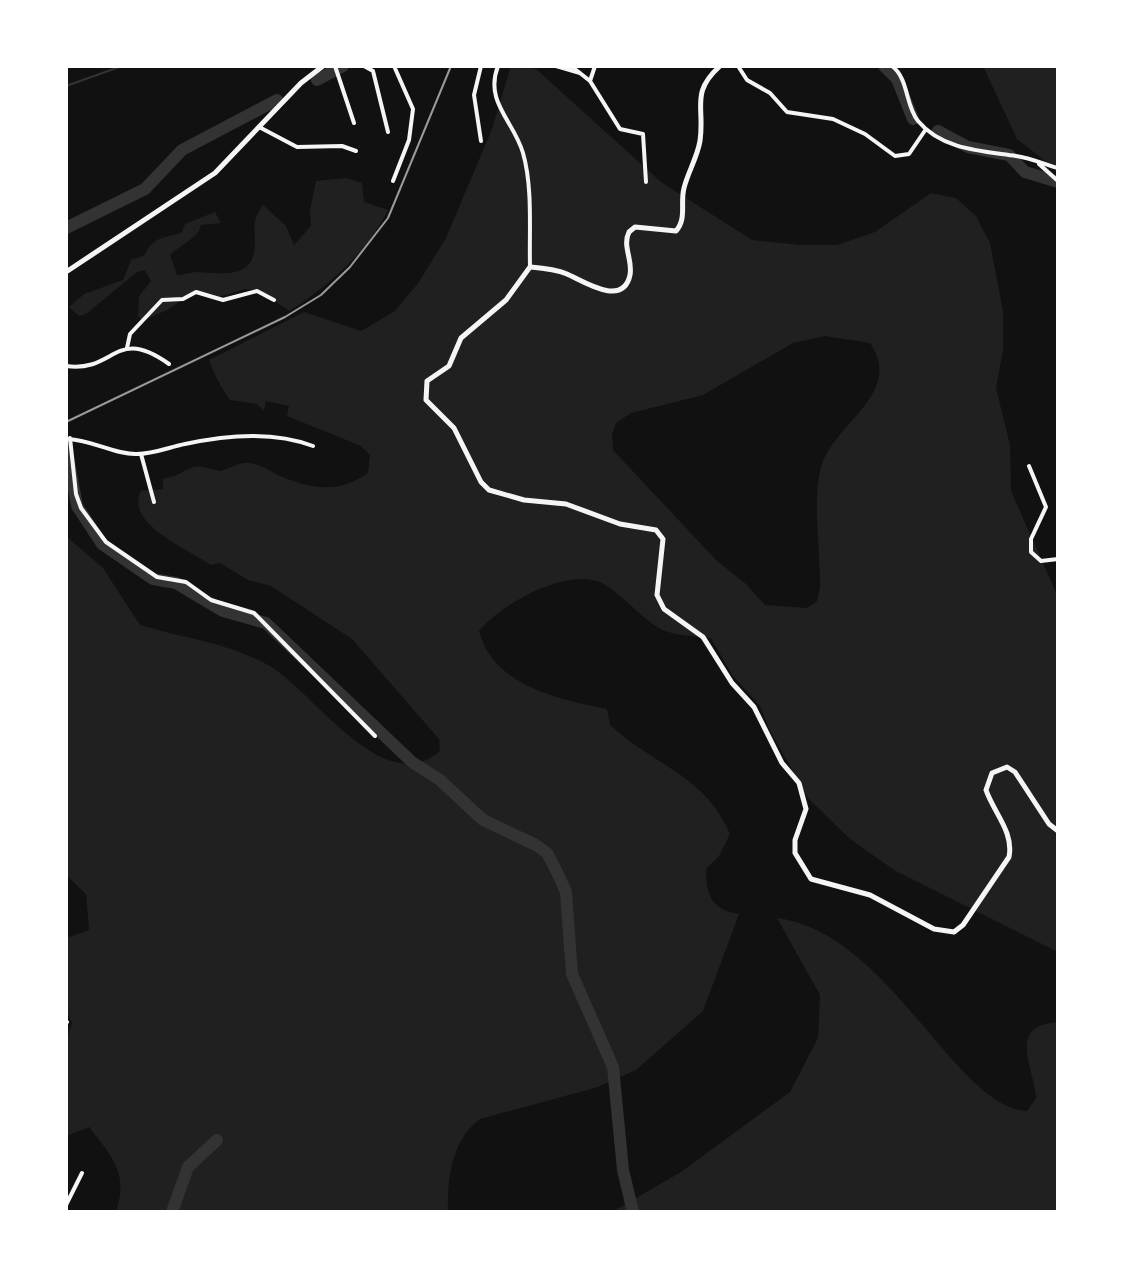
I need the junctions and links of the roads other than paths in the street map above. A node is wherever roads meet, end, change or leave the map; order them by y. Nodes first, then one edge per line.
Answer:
1 (323, 66) edge
2 (335, 66) edge
3 (364, 66) edge
4 (394, 66) edge
5 (481, 66) edge
6 (498, 66) edge
7 (556, 66) edge
8 (571, 66) edge
9 (595, 66) edge
10 (720, 66) edge
11 (738, 66) edge
12 (892, 66) edge
13 (582, 74) junction
14 (590, 81) junction
15 (354, 123) dead end
16 (261, 128) junction
17 (926, 129) junction
18 (388, 132) dead end
19 (481, 141) dead end
20 (356, 151) dead end
21 (1038, 162) junction
22 (1058, 168) edge
23 (393, 181) dead end
24 (1058, 181) edge
25 (646, 182) dead end
26 (530, 267) junction
27 (66, 272) edge
28 (274, 300) dead end
29 (127, 348) junction
30 (169, 364) dead end
31 (66, 366) edge
32 (68, 438) edge
33 (313, 446) dead end
34 (141, 454) junction
35 (1029, 466) dead end
36 (154, 502) dead end
37 (1058, 559) edge
38 (375, 736) dead end
39 (1058, 831) edge
40 (82, 1173) dead end
41 (66, 1205) edge

1 - 16 street
2 - 15 street
3 - 18 street
4 - 23 street
5 - 19 street
6 - 26 street
7 - 13 street
8 - 13 street
9 - 14 street
10 - 26 street
11 - 17 street
12 - 17 street
13 - 14 street
14 - 25 street
16 - 20 street
16 - 27 street
17 - 21 street
21 - 22 street
21 - 24 street
26 - 39 street
28 - 29 street
29 - 30 street
29 - 31 street
32 - 34 street
32 - 38 street
33 - 34 street
34 - 36 street
35 - 37 street
40 - 41 street

